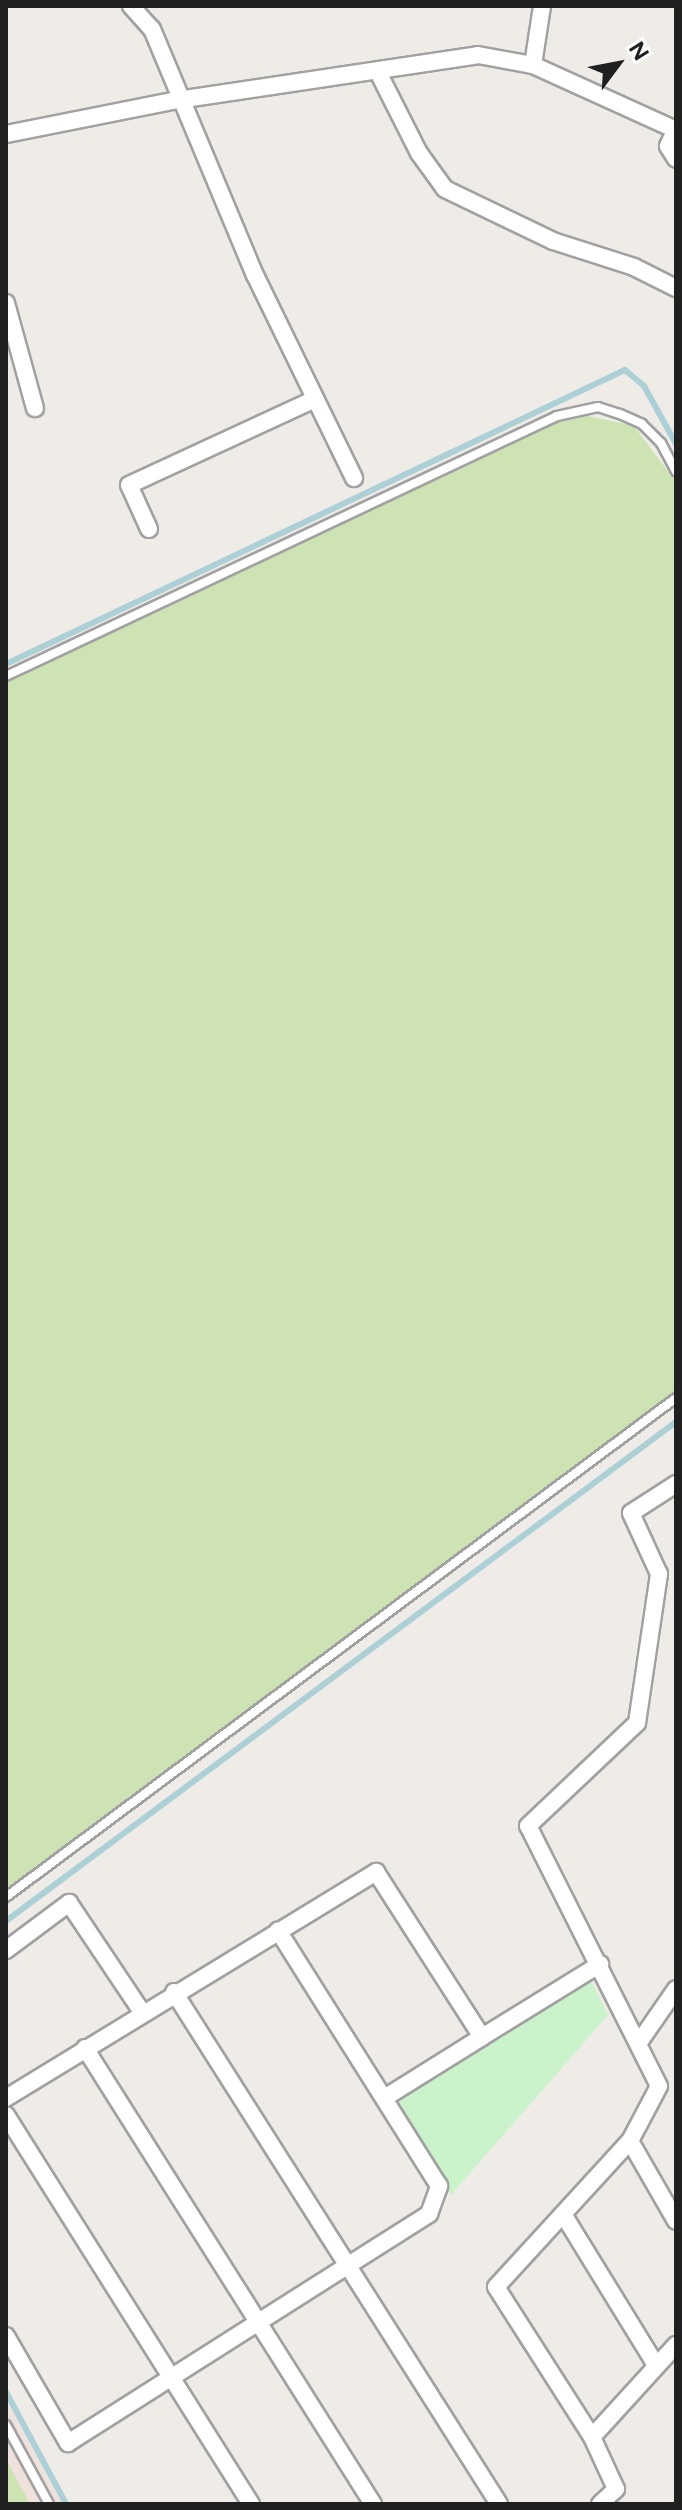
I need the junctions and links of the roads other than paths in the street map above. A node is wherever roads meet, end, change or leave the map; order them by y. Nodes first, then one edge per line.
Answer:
1 (131, 6) edge
2 (542, 6) edge
3 (533, 65) junction
4 (378, 72) junction
5 (178, 100) junction
6 (676, 130) edge
7 (6, 134) edge
8 (676, 159) edge
9 (676, 288) edge
10 (6, 303) edge
11 (315, 399) junction
12 (35, 408) dead end
13 (676, 471) edge
14 (354, 478) dead end
15 (149, 529) dead end
16 (6, 676) edge
17 (676, 1398) edge
18 (676, 1484) edge
19 (6, 1897) edge
20 (278, 1930) junction
21 (6, 1950) edge
22 (600, 1964) junction
23 (676, 1989) edge
24 (174, 1992) junction
25 (142, 2012) junction
26 (482, 2037) junction
27 (640, 2041) junction
28 (85, 2048) junction
29 (386, 2097) junction
30 (6, 2098) edge
31 (6, 2115) edge
32 (630, 2141) junction
33 (563, 2214) junction
34 (676, 2221) edge
35 (347, 2267) junction
36 (258, 2325) junction
37 (6, 2336) edge
38 (676, 2345) edge
39 (656, 2365) junction
40 (173, 2380) junction
41 (6, 2425) edge
42 (592, 2437) junction
43 (49, 2504) edge
44 (251, 2504) edge
45 (373, 2504) edge
46 (499, 2504) edge
47 (600, 2504) edge

1 - 5 street
2 - 3 street
3 - 4 street
3 - 6 street
4 - 5 street
4 - 9 street
5 - 7 street
5 - 11 street
6 - 8 street
10 - 12 street
11 - 14 street
11 - 15 street
13 - 16 lane
17 - 19 lane
18 - 22 street
20 - 24 street
20 - 26 street
20 - 29 street
21 - 25 street
22 - 26 street
22 - 27 street
23 - 27 street
24 - 25 street
24 - 35 street
25 - 28 street
26 - 29 street
27 - 32 street
28 - 30 street
28 - 36 street
29 - 35 street
31 - 40 street
32 - 33 street
32 - 34 street
33 - 39 street
33 - 42 street
35 - 36 street
35 - 46 street
36 - 40 street
36 - 45 street
37 - 40 street
38 - 39 street
39 - 42 street
40 - 44 street
41 - 43 lane
42 - 47 street

